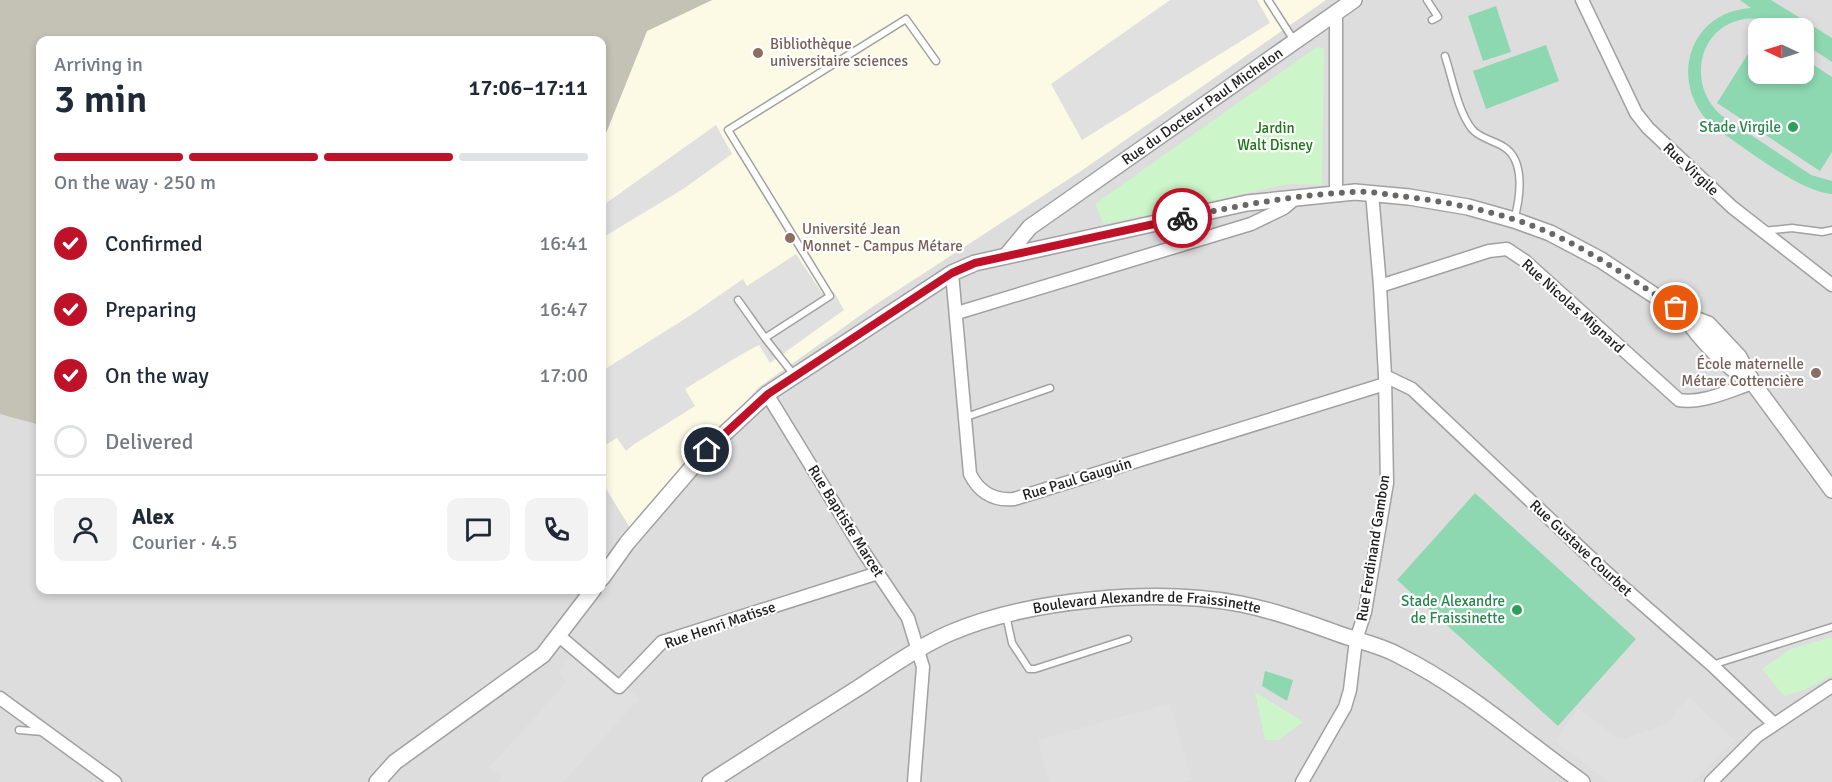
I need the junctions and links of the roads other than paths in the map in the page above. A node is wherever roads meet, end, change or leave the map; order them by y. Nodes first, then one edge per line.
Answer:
1 (1268, 0) edge
2 (1354, 0) edge
3 (1428, 0) edge
4 (1582, 0) edge
5 (1594, 0) edge
6 (1336, 13) junction
7 (1591, 19) junction
8 (1432, 20) dead end
9 (1296, 42) junction
10 (1446, 56) dead end
11 (936, 61) dead end
12 (1372, 193) junction
13 (1336, 194) junction
14 (1296, 198) junction
15 (1051, 213) junction
16 (1514, 220) junction
17 (1832, 230) edge
18 (1762, 231) junction
19 (1033, 250) junction
20 (1006, 256) junction
21 (952, 273) junction
22 (1832, 285) edge
23 (1380, 286) junction
24 (738, 300) dead end
25 (957, 314) junction
26 (765, 338) junction
27 (795, 375) junction
28 (1385, 380) junction
29 (1753, 383) junction
30 (1050, 388) dead end
31 (768, 394) junction
32 (965, 417) junction
33 (1832, 490) edge
34 (606, 572) edge
35 (878, 573) junction
36 (590, 594) edge
37 (1006, 615) junction
38 (1832, 627) edge
39 (558, 635) junction
40 (1128, 639) dead end
41 (1356, 640) junction
42 (919, 650) junction
43 (1712, 665) junction
44 (1832, 686) edge
45 (0, 698) edge
46 (1774, 724) junction
47 (19, 730) dead end
48 (47, 732) junction
49 (115, 782) edge
50 (377, 782) edge
51 (710, 782) edge
52 (914, 782) edge
53 (1302, 782) edge
54 (1582, 782) edge
55 (1711, 782) edge

1 - 9 lane
2 - 6 street, Rue du Docteur Paul Michelon
3 - 8 lane
4 - 7 street, Rue Virgile
5 - 7 street
6 - 9 street, Rue du Docteur Paul Michelon
6 - 13 street
7 - 18 street, Rue Virgile
9 - 15 street, Rue du Docteur Paul Michelon
10 - 16 lane
11 - 26 lane
12 - 13 street
12 - 16 street
12 - 23 street, Rue Ferdinand Gambon
13 - 14 street
14 - 19 street
14 - 25 street
15 - 19 street, Rue du Docteur Paul Michelon
15 - 20 street, Rue du Docteur Paul Michelon
16 - 29 street
17 - 18 lane
18 - 22 street, Rue Virgile
19 - 20 street
20 - 21 street
21 - 25 street, Rue Paul Gauguin
21 - 27 street
23 - 28 street, Rue Ferdinand Gambon
23 - 29 street, Rue Nicolas Mignard
24 - 26 lane
25 - 32 street, Rue Paul Gauguin
26 - 27 lane
27 - 31 street
28 - 32 street, Rue Paul Gauguin
28 - 41 street, Rue Ferdinand Gambon
28 - 43 street, Rue Gustave Courbet
29 - 33 street
30 - 32 lane
31 - 34 street
31 - 35 street, Rue Baptiste Marcet
35 - 39 street, Rue Henri Matisse
35 - 42 street, Rue Baptiste Marcet
36 - 39 street
37 - 40 lane
37 - 41 street, Boulevard Alexandre de Fraissinette
37 - 42 street, Boulevard Alexandre de Fraissinette
38 - 43 lane
39 - 50 street
41 - 53 street, Rue Ferdinand Gambon
41 - 54 street, Boulevard Alexandre de Fraissinette
42 - 51 street, Boulevard Alexandre de Fraissinette
42 - 52 street, Rue Baptiste Marcet
43 - 46 street, Rue Gustave Courbet
44 - 46 street
45 - 48 street
46 - 55 street
47 - 48 lane
48 - 49 street

